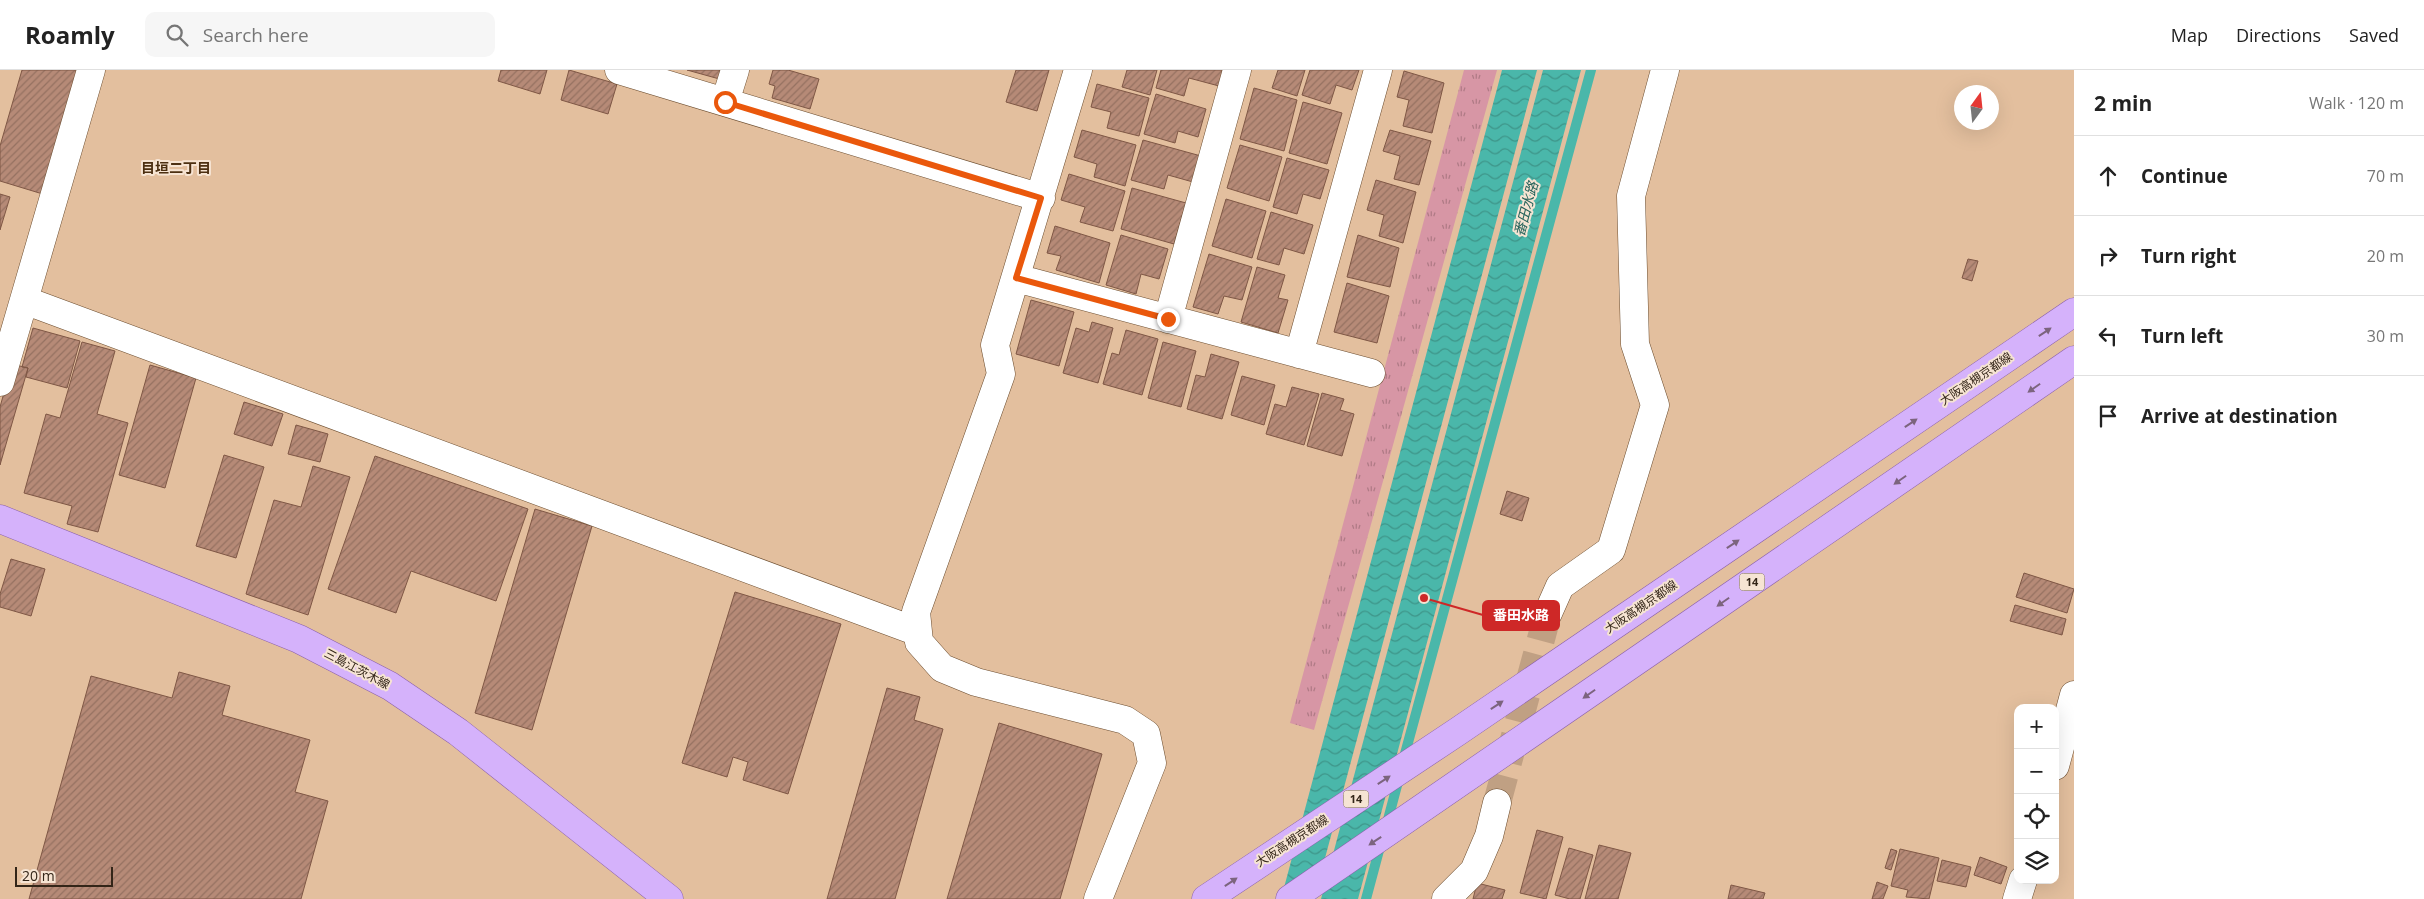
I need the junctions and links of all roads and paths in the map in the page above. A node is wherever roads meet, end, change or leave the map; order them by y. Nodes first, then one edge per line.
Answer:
1 (91, 70) edge
2 (619, 70) edge
3 (735, 70) edge
4 (1078, 70) edge
5 (1237, 70) edge
6 (1378, 70) edge
7 (1665, 70) edge
8 (725, 102) junction
9 (1041, 198) junction
10 (1016, 278) junction
11 (24, 300) junction
12 (2074, 312) edge
13 (1168, 319) junction
14 (1299, 354) junction
15 (2074, 360) edge
16 (1371, 373) dead end
17 (0, 382) edge
18 (0, 519) edge
19 (1548, 613) tunnel mouth
20 (918, 632) junction
21 (2074, 696) edge
22 (2059, 751) edge
23 (1497, 803) tunnel mouth
24 (2022, 884) edge
25 (669, 899) edge
26 (1098, 899) edge
27 (1206, 899) edge
28 (1290, 899) edge
29 (1446, 899) edge
30 (2017, 899) edge

1 - 11 street
2 - 8 street
3 - 8 street
4 - 9 street
5 - 13 street
6 - 14 street
7 - 19 street
8 - 9 street
9 - 10 street
10 - 13 street
10 - 20 street
11 - 17 street
11 - 20 street
27 -> 12 main road, 大阪高槻京都線 / 14
13 - 14 street
14 - 16 street
15 -> 28 main road, 14
18 - 25 main road, 三島江茨木線
20 - 26 street
21 - 22 street
23 - 29 street
24 - 30 street

